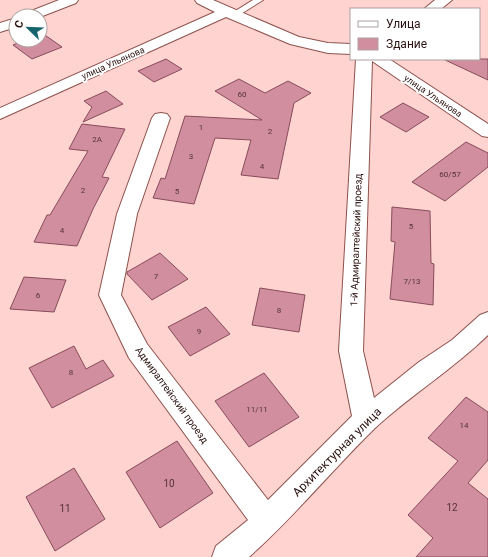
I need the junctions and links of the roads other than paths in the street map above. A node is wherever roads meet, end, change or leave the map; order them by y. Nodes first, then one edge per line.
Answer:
1 (71, 0) edge
2 (202, 0) edge
3 (259, 0) edge
4 (445, 0) edge
5 (432, 8) edge
6 (48, 9) edge
7 (229, 13) junction
8 (350, 49) edge
9 (364, 60) edge
10 (380, 60) edge
11 (0, 114) edge
12 (161, 118) dead end
13 (488, 132) edge
14 (488, 321) edge
15 (366, 420) junction
16 (267, 522) junction
17 (227, 557) edge

1 - 6 street
2 - 7 street
3 - 7 lane
4 - 5 street
7 - 8 street
7 - 11 street, улица Ульянова
9 - 15 street, 1-й Адмиралтейский проезд
10 - 13 street, улица Ульянова
12 - 16 street, Адмиралтейский проезд
14 - 15 street, Архитектурная улица
15 - 16 street, Архитектурная улица
16 - 17 street, Архитектурная улица

